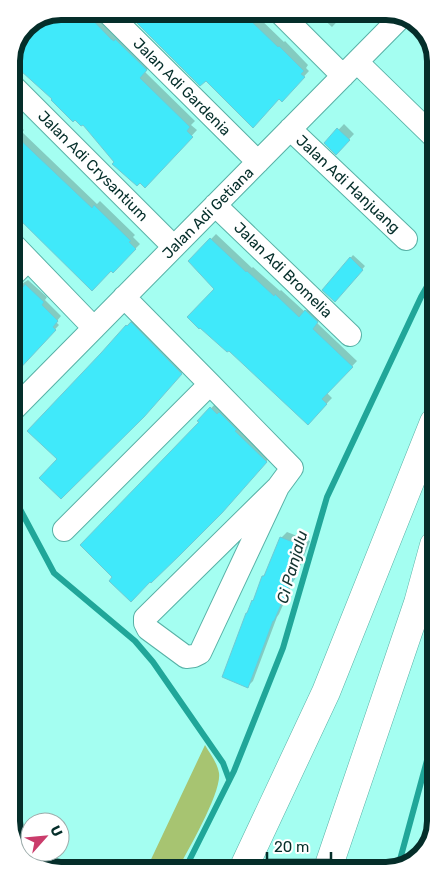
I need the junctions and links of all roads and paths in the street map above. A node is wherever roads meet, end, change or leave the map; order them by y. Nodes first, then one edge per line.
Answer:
1 (115, 20) edge
2 (289, 20) edge
3 (397, 22) edge
4 (350, 69) junction
5 (20, 92) edge
6 (290, 130) junction
7 (427, 132) edge
8 (258, 162) junction
9 (215, 205) junction
10 (406, 239) dead end
11 (174, 247) junction
12 (20, 252) edge
13 (28, 260) junction
14 (20, 268) edge
15 (124, 297) junction
16 (94, 328) junction
17 (350, 335) dead end
18 (210, 384) junction
19 (20, 403) edge
20 (427, 440) edge
21 (278, 487) junction
22 (64, 530) dead end
23 (427, 570) edge
24 (246, 862) edge
25 (330, 862) edge

1 - 8 street, Jalan Adi Gardenia
2 - 4 street
3 - 4 street, Jalan Adi Getiana
4 - 6 street, Jalan Adi Getiana
4 - 7 street
5 - 11 street, Jalan Adi Crysantium
6 - 8 street, Jalan Adi Getiana
6 - 10 street, Jalan Adi Hanjuang
8 - 9 street, Jalan Adi Getiana
9 - 11 street, Jalan Adi Getiana
9 - 17 street, Jalan Adi Bromelia
11 - 15 street, Jalan Adi Getiana
12 - 13 street
13 - 14 street
13 - 16 street
15 - 16 street, Jalan Adi Getiana
15 - 18 street
16 - 19 street, Jalan Adi Getiana
18 - 21 street
18 - 22 street
20 - 24 highway
21 - 21 street
23 - 25 highway

